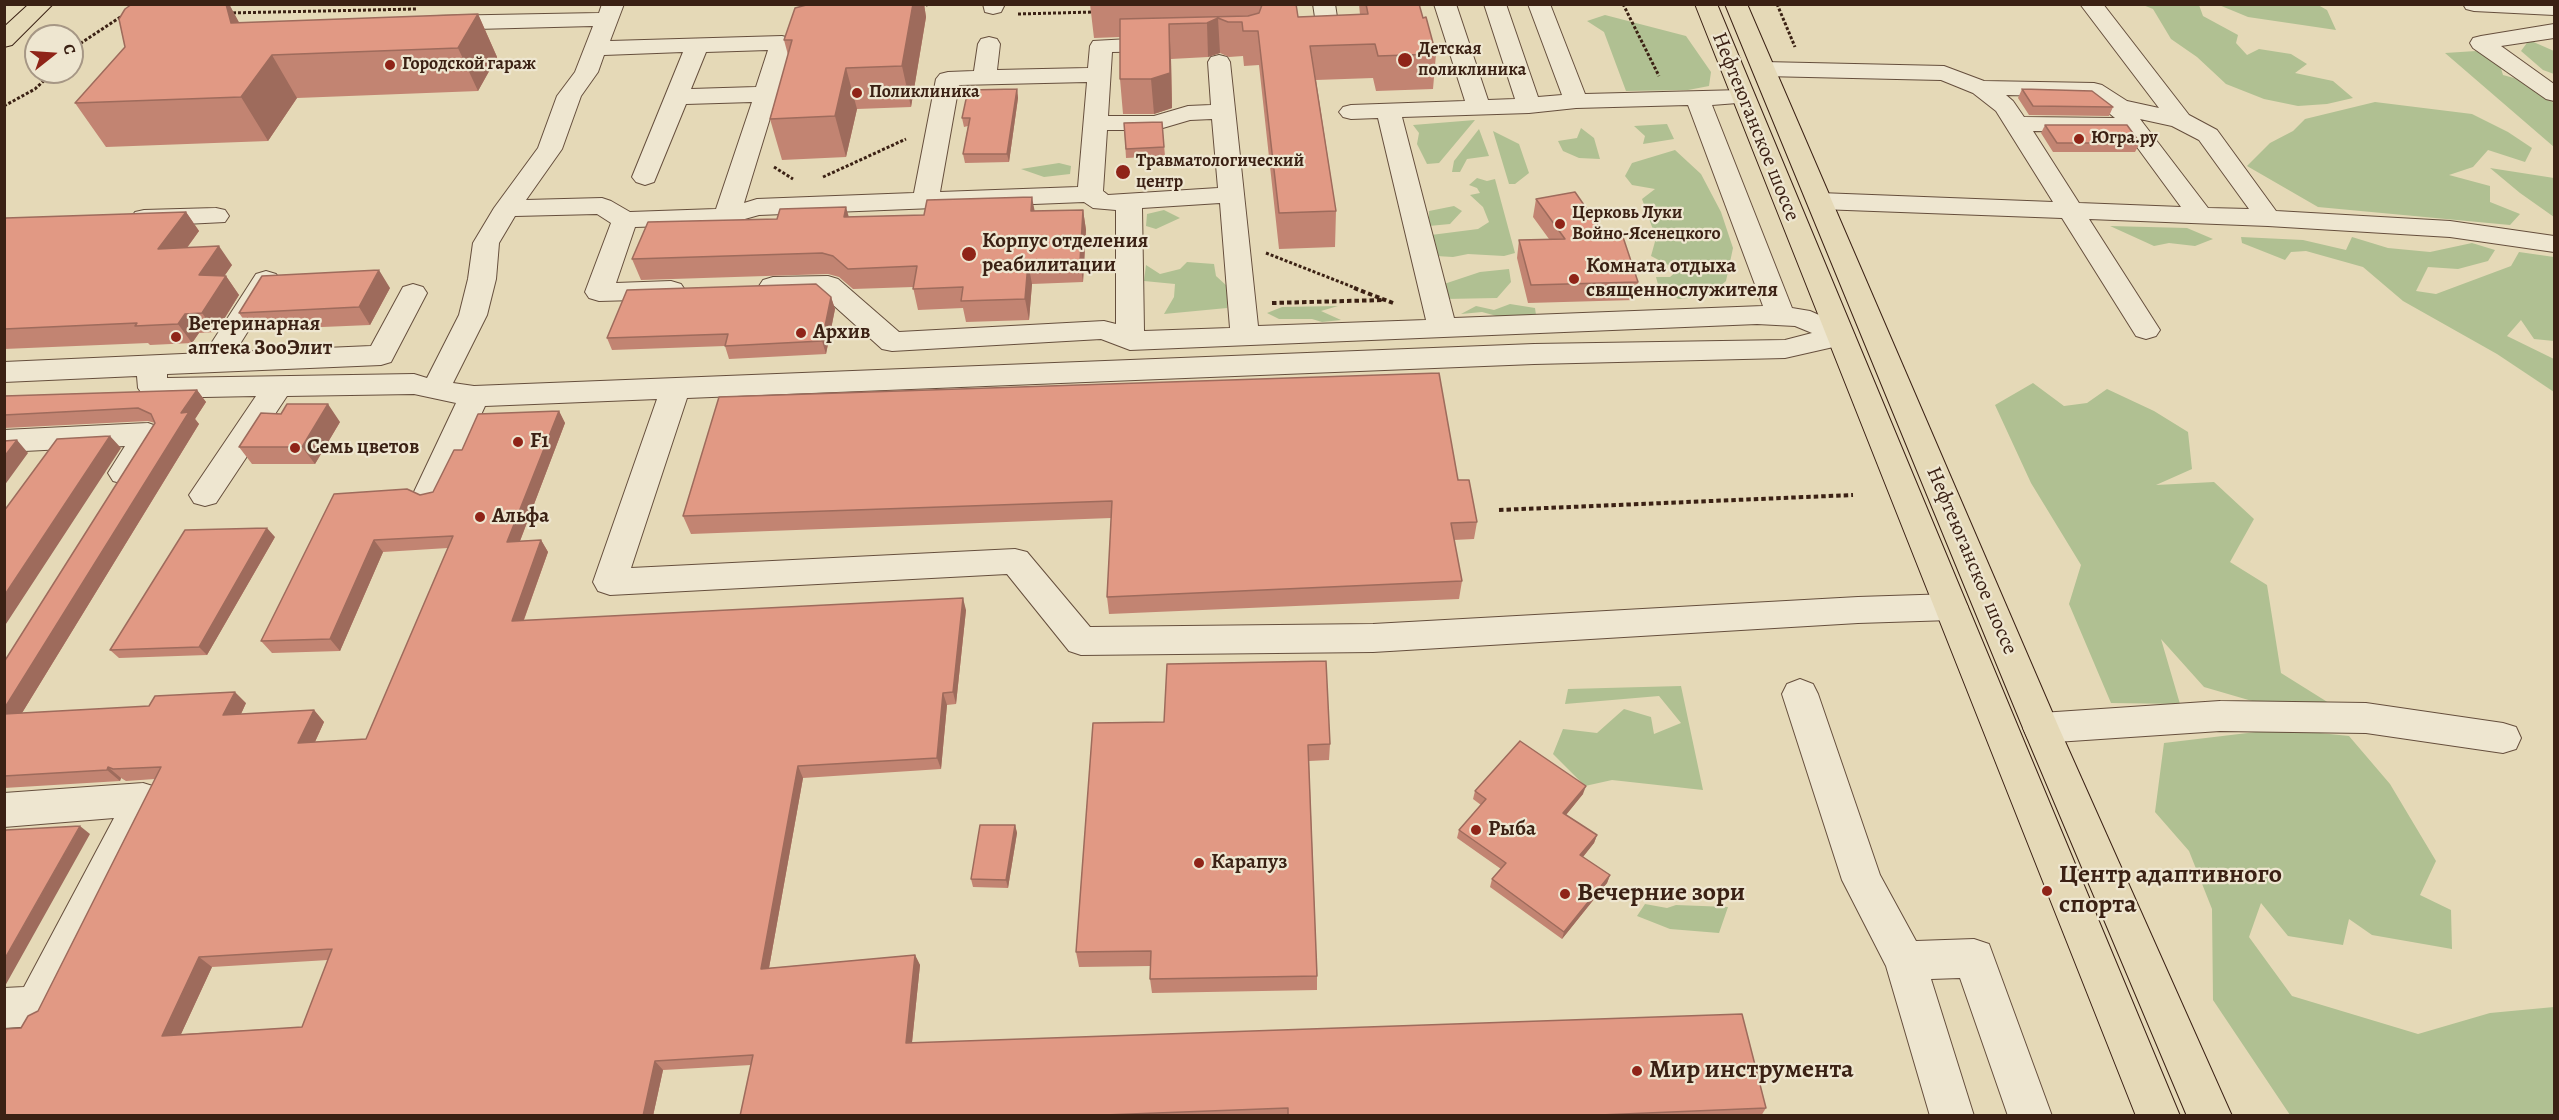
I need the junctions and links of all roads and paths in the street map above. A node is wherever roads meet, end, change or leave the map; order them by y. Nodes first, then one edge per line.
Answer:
1 (42, 4) edge
2 (283, 4) edge
3 (930, 4) edge
4 (1324, 4) edge
5 (1445, 4) edge
6 (1495, 4) edge
7 (1539, 4) edge
8 (1623, 4) edge
9 (1706, 4) edge
10 (1736, 4) edge
11 (1777, 4) edge
12 (2091, 4) edge
13 (2474, 4) edge
14 (920, 6) dead end
15 (1000, 9) edge
16 (2554, 9) edge
17 (609, 11) edge
18 (277, 12) junction
19 (1095, 12) dead end
20 (221, 13) edge
21 (498, 13) edge
22 (125, 15) edge
23 (416, 16) joint
24 (2554, 31) edge
25 (1329, 37) edge
26 (4, 40) edge
27 (84, 42) edge
28 (988, 44) dead end
29 (697, 45) junction
30 (595, 48) junction
31 (1764, 69) junction
32 (1805, 69) junction
33 (1098, 75) junction
34 (985, 77) junction
35 (39, 84) edge
36 (1981, 88) junction
37 (766, 94) junction
38 (2554, 94) edge
39 (676, 97) junction
40 (1742, 97) junction
41 (1697, 98) junction
42 (1671, 99) junction
43 (1576, 101) junction
44 (4, 106) edge
45 (1529, 106) junction
46 (1479, 108) junction
47 (1223, 111) junction
48 (1388, 111) junction
49 (1351, 112) dead end
50 (2126, 116) junction
51 (2180, 120) junction
52 (1095, 123) junction
53 (2017, 124) junction
54 (939, 125) junction
55 (645, 177) dead end
56 (814, 181) dead end
57 (1090, 194) junction
58 (1231, 195) junction
59 (926, 200) junction
60 (1820, 201) junction
61 (1129, 202) junction
62 (507, 207) junction
63 (2071, 210) junction
64 (216, 216) dead end
65 (727, 216) junction
66 (2201, 216) junction
67 (122, 218) edge
68 (2268, 218) junction
69 (626, 220) junction
70 (1235, 241) junction
71 (2554, 244) edge
72 (267, 278) edge
73 (748, 287) edge
74 (702, 289) edge
75 (413, 292) dead end
76 (1387, 300) junction
77 (1241, 303) junction
78 (1780, 316) junction
79 (1440, 324) junction
80 (2146, 330) dead end
81 (1245, 336) junction
82 (1841, 336) junction
83 (1130, 341) junction
84 (214, 362) junction
85 (154, 364) junction
86 (4, 372) edge
87 (279, 386) junction
88 (675, 389) junction
89 (435, 390) junction
90 (474, 396) junction
91 (58, 439) junction
92 (4, 441) edge
93 (38, 467) edge
94 (110, 494) edge
95 (429, 494) edge
96 (205, 495) dead end
97 (1853, 495) dead end
98 (1499, 510) dead end
99 (1951, 607) junction
100 (1800, 694) dead end
101 (2041, 728) junction
102 (2503, 738) dead end
103 (4, 810) edge
104 (1905, 961) junction
105 (4, 1008) edge
106 (1952, 1116) edge
107 (2030, 1116) edge
108 (2158, 1116) edge
109 (2210, 1116) edge

1 - 26 main road
2 - 18 path
3 - 14 path
4 - 25 lane
5 - 46 lane
6 - 45 lane
7 - 43 lane
8 - 42 path
9 - 40 main road, Нефтеюганское шоссе
10 - 31 main road, Нефтеюганское шоссе
11 - 32 path
12 - 51 lane
13 - 16 lane
15 - 19 path
17 - 21 lane
17 - 30 lane
18 - 20 path
18 - 23 path
21 - 23 lane
22 - 27 path
24 - 38 lane
28 - 34 lane
29 - 30 lane
29 - 37 lane
29 - 39 lane
30 - 62 lane
31 - 32 lane
31 - 60 main road, Нефтеюганское шоссе
32 - 36 lane
33 - 34 lane
33 - 47 lane
33 - 52 lane
34 - 54 lane
35 - 44 path
36 - 50 lane
36 - 53 lane
37 - 39 lane
37 - 65 lane
39 - 55 lane
40 - 41 lane
40 - 82 main road, Нефтеюганское шоссе
41 - 42 lane
41 - 78 lane
42 - 43 lane
43 - 45 lane
45 - 46 lane
46 - 48 lane
47 - 52 lane
47 - 58 lane
48 - 49 lane
48 - 79 lane
50 - 51 lane
50 - 53 lane
50 - 66 lane
51 - 68 lane
52 - 57 lane
53 - 63 lane
54 - 56 path
54 - 59 lane
57 - 59 lane
57 - 61 lane
58 - 61 lane
58 - 70 lane
59 - 65 lane
60 - 63 lane
60 - 101 main road, Нефтеюганское шоссе
61 - 83 lane
62 - 69 lane
62 - 89 lane
63 - 66 lane
63 - 80 lane
64 - 67 lane
65 - 69 lane
66 - 68 lane
68 - 71 lane
69 - 74 lane
70 - 76 path
70 - 77 lane
72 - 84 lane
73 - 83 lane
75 - 84 lane
76 - 77 path
76 - 79 path
77 - 81 lane
78 - 79 lane
78 - 82 lane
79 - 81 lane
81 - 83 lane
82 - 88 lane
82 - 99 main road, Нефтеюганское шоссе
84 - 85 lane
85 - 86 lane
85 - 87 lane
87 - 89 lane
87 - 96 lane
88 - 90 lane
88 - 99 lane
89 - 90 lane
90 - 95 lane
91 - 92 lane
91 - 93 lane
91 - 94 lane
97 - 98 path
99 - 108 main road, Нефтеюганское шоссе
100 - 104 lane
101 - 102 lane
101 - 109 main road, Нефтеюганское шоссе
103 - 105 lane
104 - 106 lane
104 - 107 lane

